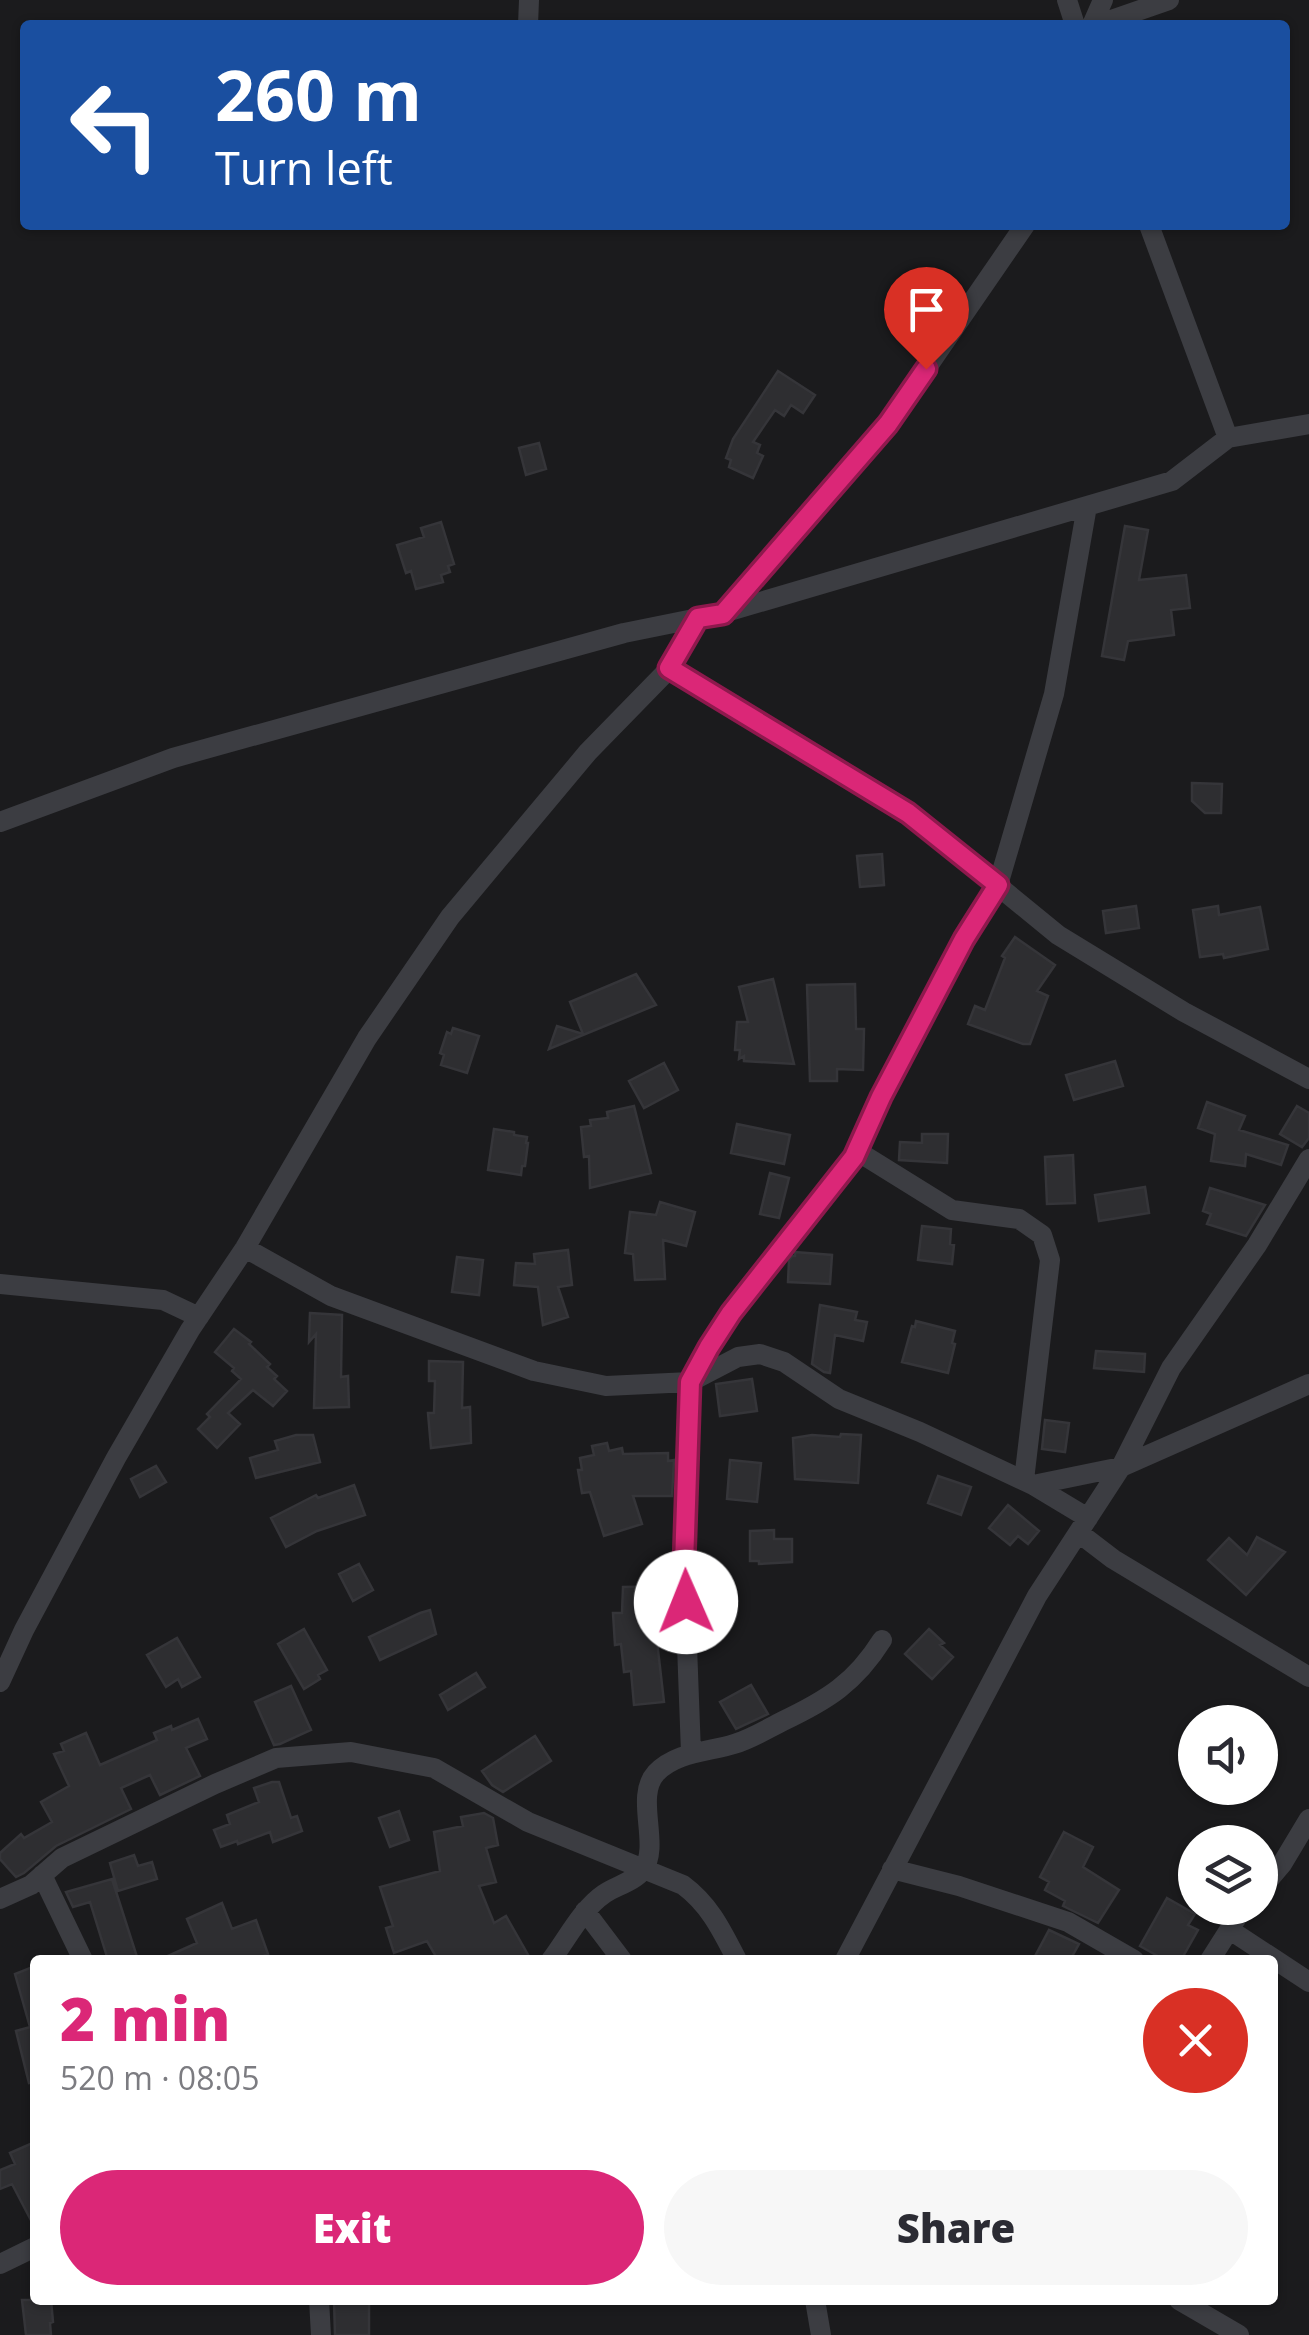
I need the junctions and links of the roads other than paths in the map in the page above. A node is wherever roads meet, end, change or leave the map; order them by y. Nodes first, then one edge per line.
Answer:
1 (1169, 0) edge
2 (1108, 20) edge
3 (1022, 230) edge
4 (1151, 230) edge
5 (1309, 424) edge
6 (1228, 438) junction
7 (1087, 506) junction
8 (723, 614) junction
9 (698, 618) junction
10 (669, 668) junction
11 (0, 822) edge
12 (998, 885) junction
13 (1309, 1079) edge
14 (856, 1151) junction
15 (1309, 1159) edge
16 (244, 1248) junction
17 (0, 1284) edge
18 (199, 1317) junction
19 (690, 1382) junction
20 (1309, 1384) edge
21 (1121, 1467) junction
22 (1028, 1483) junction
23 (1084, 1526) junction
24 (882, 1640) dead end
25 (1309, 1676) edge
26 (0, 1682) edge
27 (691, 1753) junction
28 (1309, 1819) edge
29 (892, 1868) junction
30 (1278, 1869) edge
31 (643, 1870) junction
32 (42, 1874) junction
33 (4, 1892) edge
34 (585, 1911) junction
35 (1233, 1925) edge
36 (1230, 1930) junction
37 (81, 1955) edge
38 (555, 1955) edge
39 (618, 1955) edge
40 (734, 1955) edge
41 (848, 1955) edge
42 (1125, 1955) edge
43 (1213, 1955) edge
44 (1268, 1955) edge
45 (1278, 1962) edge
46 (1309, 1982) edge
47 (30, 2250) edge
48 (0, 2264) edge
49 (319, 2305) edge
50 (816, 2305) edge
51 (1187, 2305) edge
52 (321, 2335) edge
53 (821, 2335) edge
54 (1239, 2335) edge

1 - 2 street
3 - 8 street
4 - 6 street
5 - 6 street
6 - 7 street
7 - 8 street
7 - 12 street
8 - 9 street
9 - 10 street
9 - 11 street
10 - 12 street
10 - 16 street
12 - 13 street
12 - 14 street
14 - 19 street
14 - 22 street
15 - 21 street
16 - 18 street
16 - 19 street
17 - 18 street
18 - 26 street
19 - 22 street
19 - 27 street
20 - 21 street
21 - 22 street
21 - 23 street
22 - 23 street
23 - 25 street
23 - 29 street
24 - 27 street
27 - 31 street
28 - 30 street
29 - 41 street
29 - 42 street
31 - 32 street
31 - 34 street
31 - 40 street
32 - 33 street
32 - 37 street
34 - 38 street
34 - 39 street
35 - 36 street
36 - 43 street
36 - 44 street
45 - 46 street
47 - 48 street
49 - 52 street
50 - 53 street
51 - 54 street

